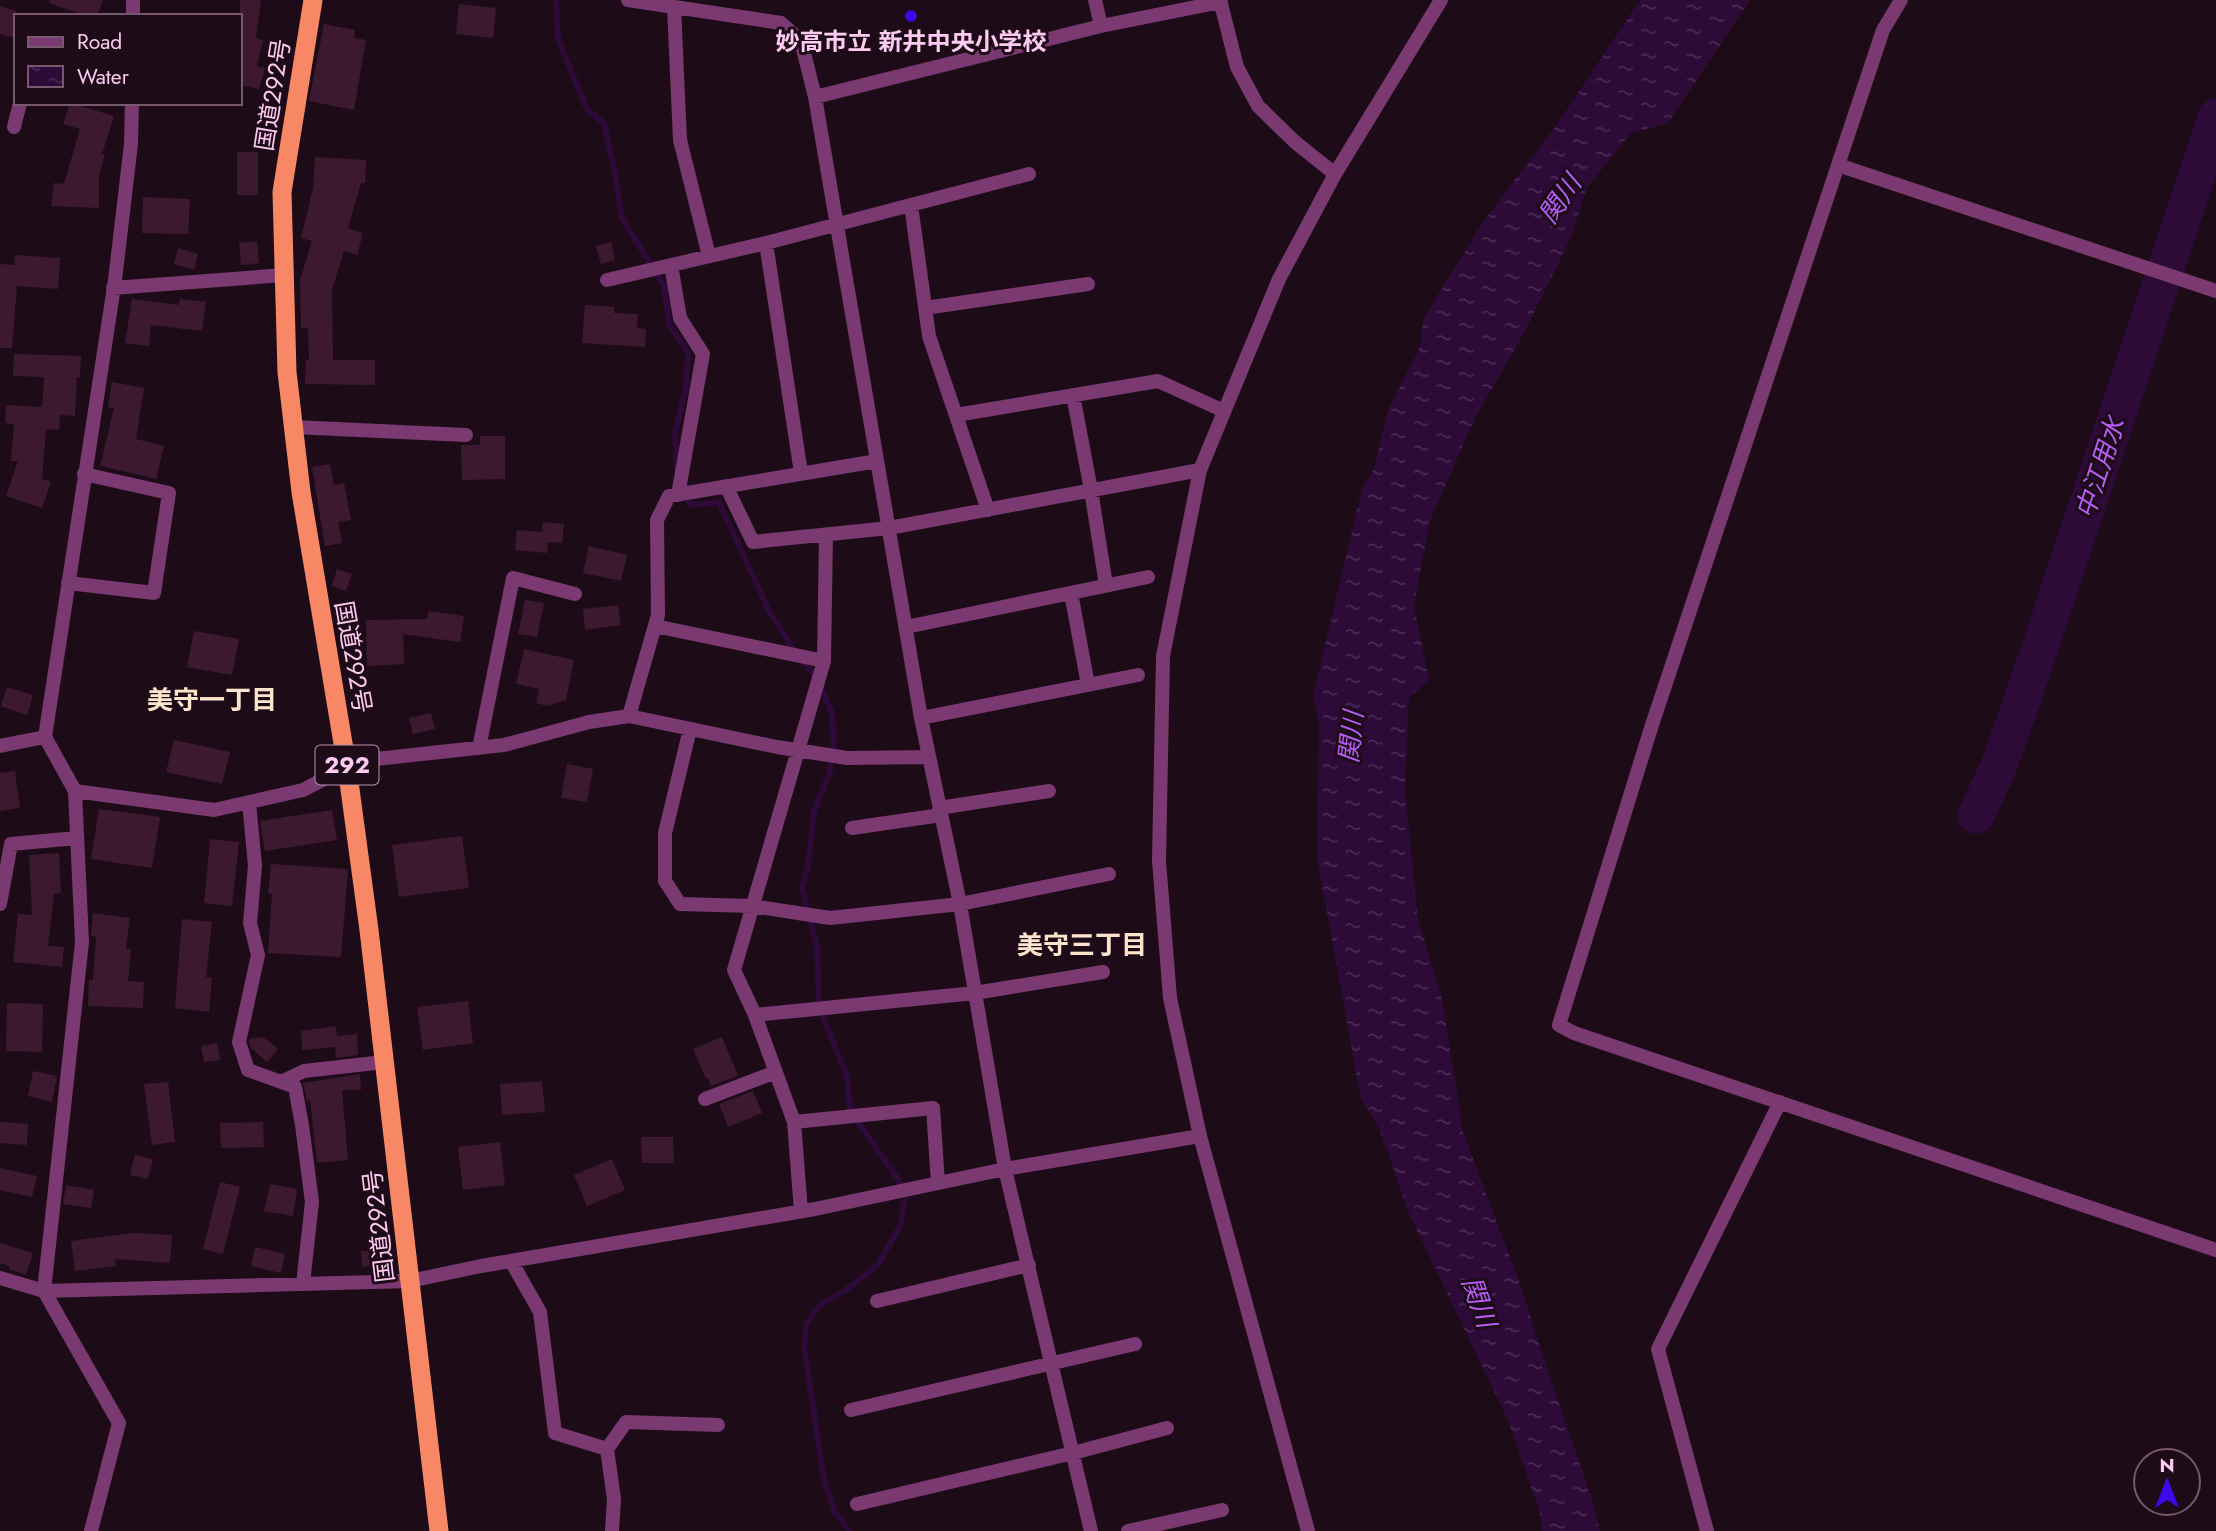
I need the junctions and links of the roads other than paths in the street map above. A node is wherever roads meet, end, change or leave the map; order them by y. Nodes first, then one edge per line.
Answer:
1 (313, 0) edge
2 (628, 0) edge
3 (1095, 0) edge
4 (1441, 0) edge
5 (1901, 0) edge
6 (1221, 1) edge
7 (674, 7) junction
8 (1101, 26) junction
9 (815, 97) junction
10 (19, 105) edge
11 (132, 105) edge
12 (13, 127) dead end
13 (1838, 165) junction
14 (1029, 174) dead end
15 (1335, 174) junction
16 (911, 205) junction
17 (836, 225) junction
18 (766, 243) junction
19 (709, 257) junction
20 (671, 265) junction
21 (285, 275) junction
22 (607, 280) dead end
23 (1088, 284) dead end
24 (113, 288) junction
25 (2216, 291) edge
26 (925, 308) junction
27 (1073, 395) junction
28 (1224, 411) junction
29 (956, 415) junction
30 (293, 427) junction
31 (466, 435) dead end
32 (877, 461) junction
33 (1200, 470) junction
34 (84, 474) junction
35 (801, 474) junction
36 (726, 486) junction
37 (1091, 490) junction
38 (678, 495) junction
39 (988, 510) junction
40 (889, 528) junction
41 (826, 535) junction
42 (1148, 577) dead end
43 (68, 583) junction
44 (1106, 585) junction
45 (1071, 593) junction
46 (575, 594) dead end
47 (655, 626) junction
48 (906, 627) junction
49 (824, 661) junction
50 (1138, 675) dead end
51 (1088, 685) junction
52 (629, 716) junction
53 (921, 718) junction
54 (690, 729) junction
55 (45, 737) junction
56 (0, 746) edge
57 (479, 748) junction
58 (798, 750) junction
59 (928, 757) junction
60 (347, 767) junction
61 (75, 791) junction
62 (1049, 791) dead end
63 (249, 802) junction
64 (940, 811) junction
65 (852, 828) dead end
66 (77, 838) junction
67 (1109, 874) dead end
68 (0, 904) edge
69 (960, 904) junction
70 (752, 906) junction
71 (1103, 972) dead end
72 (975, 992) junction
73 (755, 1015) junction
74 (384, 1062) junction
75 (776, 1072) junction
76 (281, 1082) junction
77 (705, 1098) dead end
78 (1780, 1102) junction
79 (794, 1122) junction
80 (1200, 1136) junction
81 (1006, 1169) junction
82 (938, 1183) junction
83 (801, 1211) junction
84 (2216, 1250) edge
85 (511, 1261) junction
86 (1029, 1265) junction
87 (0, 1278) edge
88 (410, 1281) junction
89 (303, 1284) junction
90 (44, 1291) junction
91 (877, 1301) dead end
92 (1135, 1344) dead end
93 (1052, 1364) junction
94 (851, 1410) dead end
95 (718, 1426) dead end
96 (1167, 1428) dead end
97 (607, 1449) junction
98 (1073, 1453) junction
99 (857, 1504) dead end
100 (1222, 1510) dead end
101 (91, 1531) edge
102 (439, 1531) edge
103 (612, 1531) edge
104 (1091, 1531) edge
105 (1128, 1531) edge
106 (1308, 1531) edge
107 (1707, 1531) edge

1 - 21 highway, 国道292号 / 292
2 - 7 street
3 - 8 street
4 - 15 street
5 - 13 street
6 - 8 street
6 - 15 street
7 - 9 street
7 - 19 street
8 - 9 street
9 - 17 street
10 - 12 street
11 - 24 street
13 - 25 street
13 - 78 street
14 - 16 street
15 - 28 street
16 - 17 street
16 - 26 street
17 - 18 street
17 - 32 street
18 - 19 street
18 - 35 street
19 - 20 street
20 - 22 street
20 - 38 street
21 - 24 street
21 - 30 highway, 国道292号 / 292
23 - 26 street
24 - 34 street
26 - 29 street
27 - 28 street
27 - 29 street
27 - 37 street
28 - 33 street
29 - 39 street
30 - 31 street
30 - 60 highway, 国道292号 / 292
32 - 35 street
32 - 40 street
33 - 37 street
33 - 80 street
34 - 43 street
34 - 43 street
35 - 36 street
36 - 38 street
36 - 41 street
37 - 39 street
37 - 44 street
38 - 47 street
39 - 40 street
40 - 41 street
40 - 48 street
41 - 49 street
42 - 44 street
43 - 55 street
44 - 45 street
45 - 48 street
45 - 51 street
46 - 57 street
47 - 49 street
47 - 52 street
48 - 53 street
49 - 58 street
50 - 51 street
51 - 53 street
52 - 54 street
52 - 57 street
53 - 59 street
54 - 58 street
54 - 70 street
55 - 56 street
55 - 61 street
57 - 60 street
58 - 59 street
58 - 70 street
59 - 64 street
60 - 63 street
60 - 74 highway, 国道292号 / 292
61 - 63 street
61 - 66 street
62 - 64 street
63 - 76 street
64 - 65 street
64 - 69 street
66 - 68 street
66 - 90 street
67 - 69 street
69 - 70 street
69 - 72 street
70 - 73 street
71 - 72 street
72 - 73 street
72 - 81 street
73 - 75 street
74 - 76 street
74 - 88 highway, 国道292号 / 292
75 - 77 street
75 - 79 street
76 - 89 street
78 - 84 street
78 - 107 street
79 - 82 street
79 - 83 street
80 - 81 street
80 - 106 street
81 - 82 street
81 - 86 street
82 - 83 street
83 - 85 street
85 - 88 street
85 - 97 street
86 - 91 street
86 - 93 street
87 - 90 street
88 - 89 street
88 - 102 highway, 国道292号 / 292
89 - 90 street
90 - 101 street
92 - 93 street
93 - 94 street
93 - 98 street
95 - 97 street
96 - 98 street
97 - 103 street
98 - 99 street
98 - 104 street
100 - 105 street

